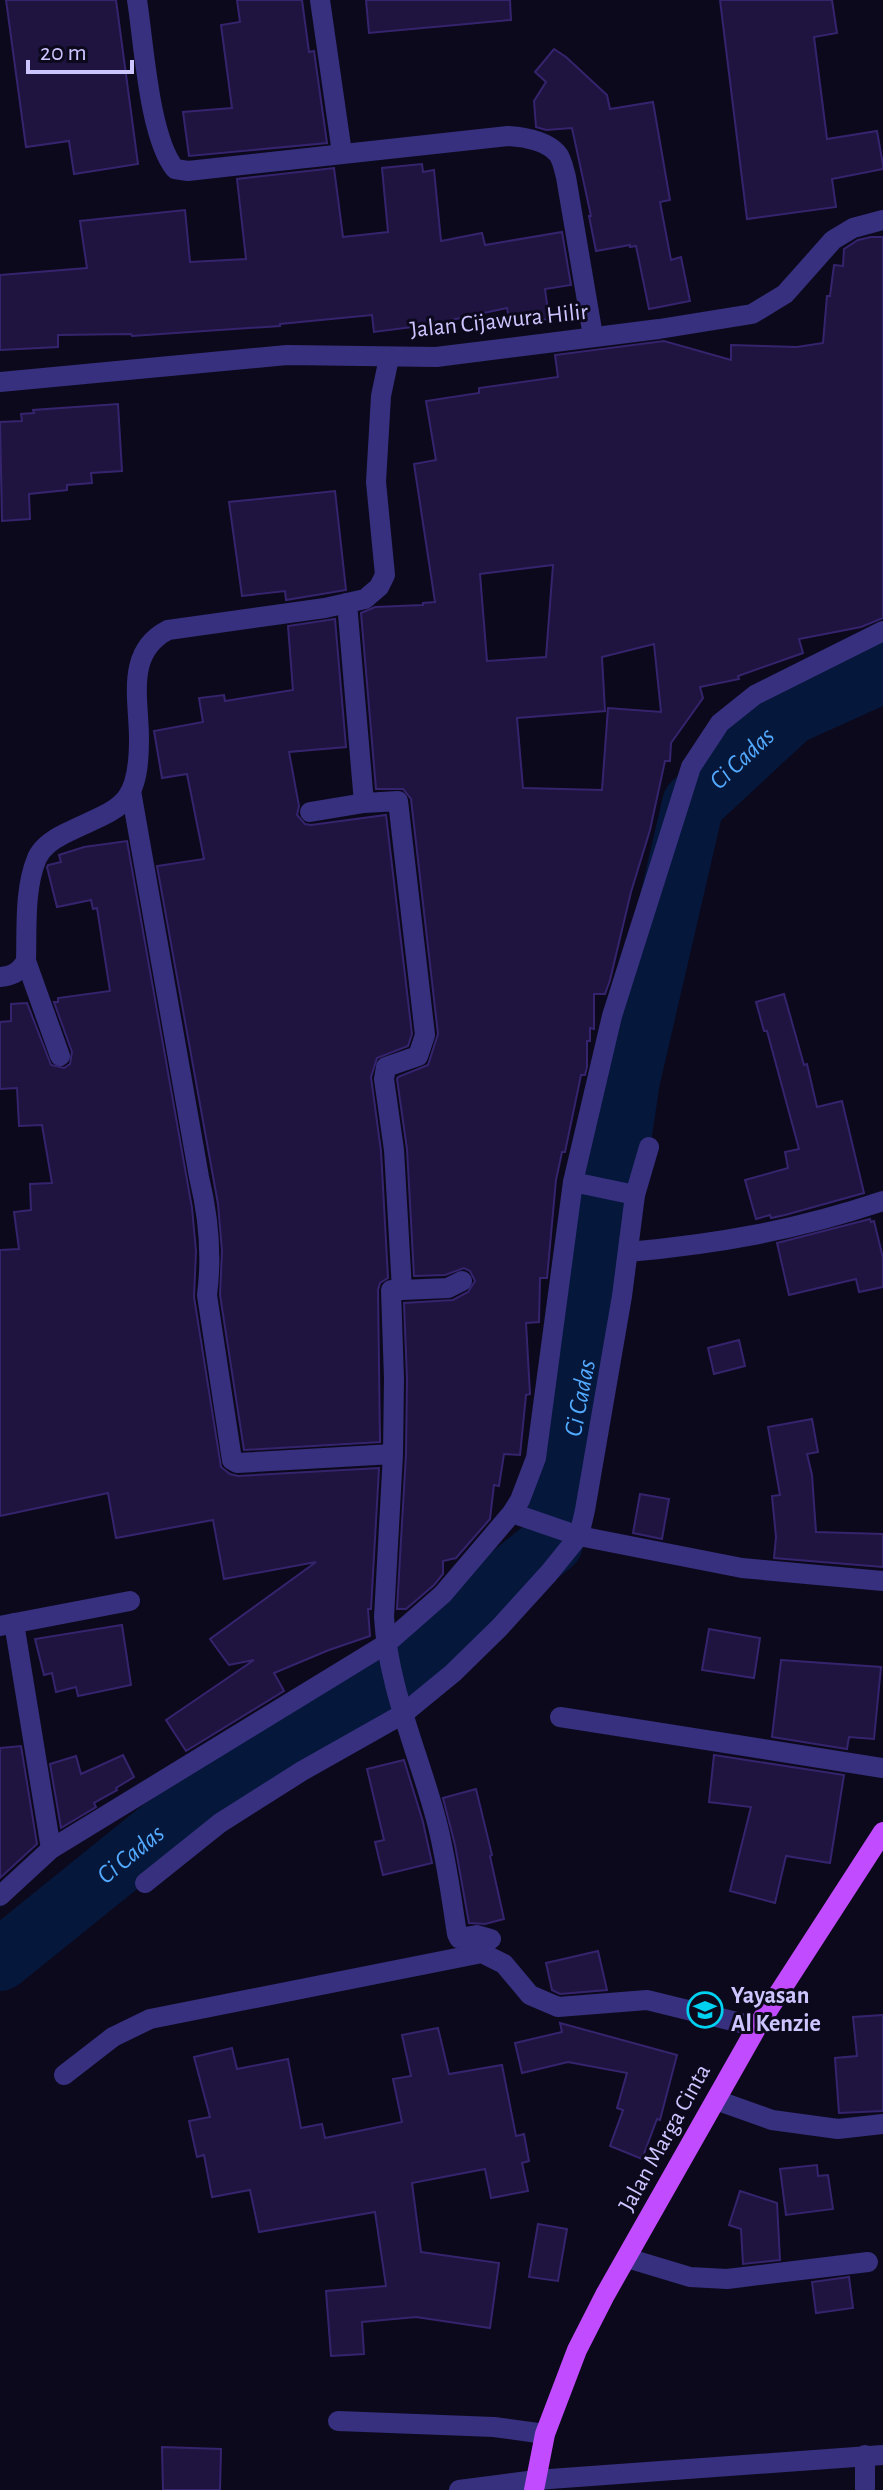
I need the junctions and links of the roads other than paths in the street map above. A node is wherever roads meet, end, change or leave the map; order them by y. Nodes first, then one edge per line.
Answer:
1 (137, 0) edge
2 (320, 0) edge
3 (342, 153) junction
4 (883, 220) edge
5 (593, 336) junction
6 (389, 358) junction
7 (0, 382) edge
8 (347, 603) junction
9 (883, 631) edge
10 (131, 791) junction
11 (364, 803) junction
12 (310, 812) dead end
13 (26, 961) junction
14 (0, 977) edge
15 (60, 1056) dead end
16 (649, 1147) dead end
17 (580, 1183) junction
18 (632, 1194) junction
19 (883, 1201) edge
20 (628, 1252) junction
21 (462, 1281) dead end
22 (402, 1290) junction
23 (393, 1454) junction
24 (519, 1516) junction
25 (572, 1534) junction
26 (883, 1581) edge
27 (130, 1601) dead end
28 (7, 1625) edge
29 (387, 1654) junction
30 (402, 1711) junction
31 (560, 1717) dead end
32 (883, 1768) edge
33 (883, 1832) edge
34 (51, 1849) junction
35 (145, 1883) dead end
36 (0, 1896) edge
37 (491, 1939) dead end
38 (757, 2027) junction
39 (64, 2075) dead end
40 (716, 2100) junction
41 (883, 2124) edge
42 (627, 2258) junction
43 (868, 2262) dead end
44 (338, 2421) dead end
45 (545, 2434) junction
46 (874, 2455) edge
47 (535, 2485) edge
48 (459, 2490) edge
49 (865, 2490) edge

1 - 3 street
2 - 3 street
3 - 5 street
4 - 5 street, Jalan Cijawura Hilir
5 - 6 street, Jalan Cijawura Hilir
6 - 7 street
6 - 8 street, Jalan Cijawura Hilir
8 - 10 street, Jalan Cijawura Hilir
8 - 11 street
9 - 17 street
10 - 13 street
10 - 23 street
11 - 12 street
11 - 22 street
13 - 14 street
13 - 15 street
16 - 18 street
17 - 18 street
17 - 24 street
18 - 20 street
19 - 20 street
20 - 25 street
21 - 22 street
22 - 23 street
23 - 29 street
24 - 25 street
24 - 29 street
25 - 26 street
25 - 30 street
27 - 28 street
28 - 34 street
29 - 30 street
29 - 34 street
30 - 35 street
30 - 37 street
31 - 32 street
33 - 38 main road, Jalan Marga Cinta
34 - 36 street
38 - 39 street
38 - 40 main road, Jalan Marga Cinta
40 - 41 street
40 - 42 main road, Jalan Marga Cinta
42 - 43 street
42 - 45 main road, Jalan Marga Cinta
44 - 45 street
45 - 47 main road, Jalan Marga Cinta
46 - 47 street
46 - 49 street
47 - 48 street

